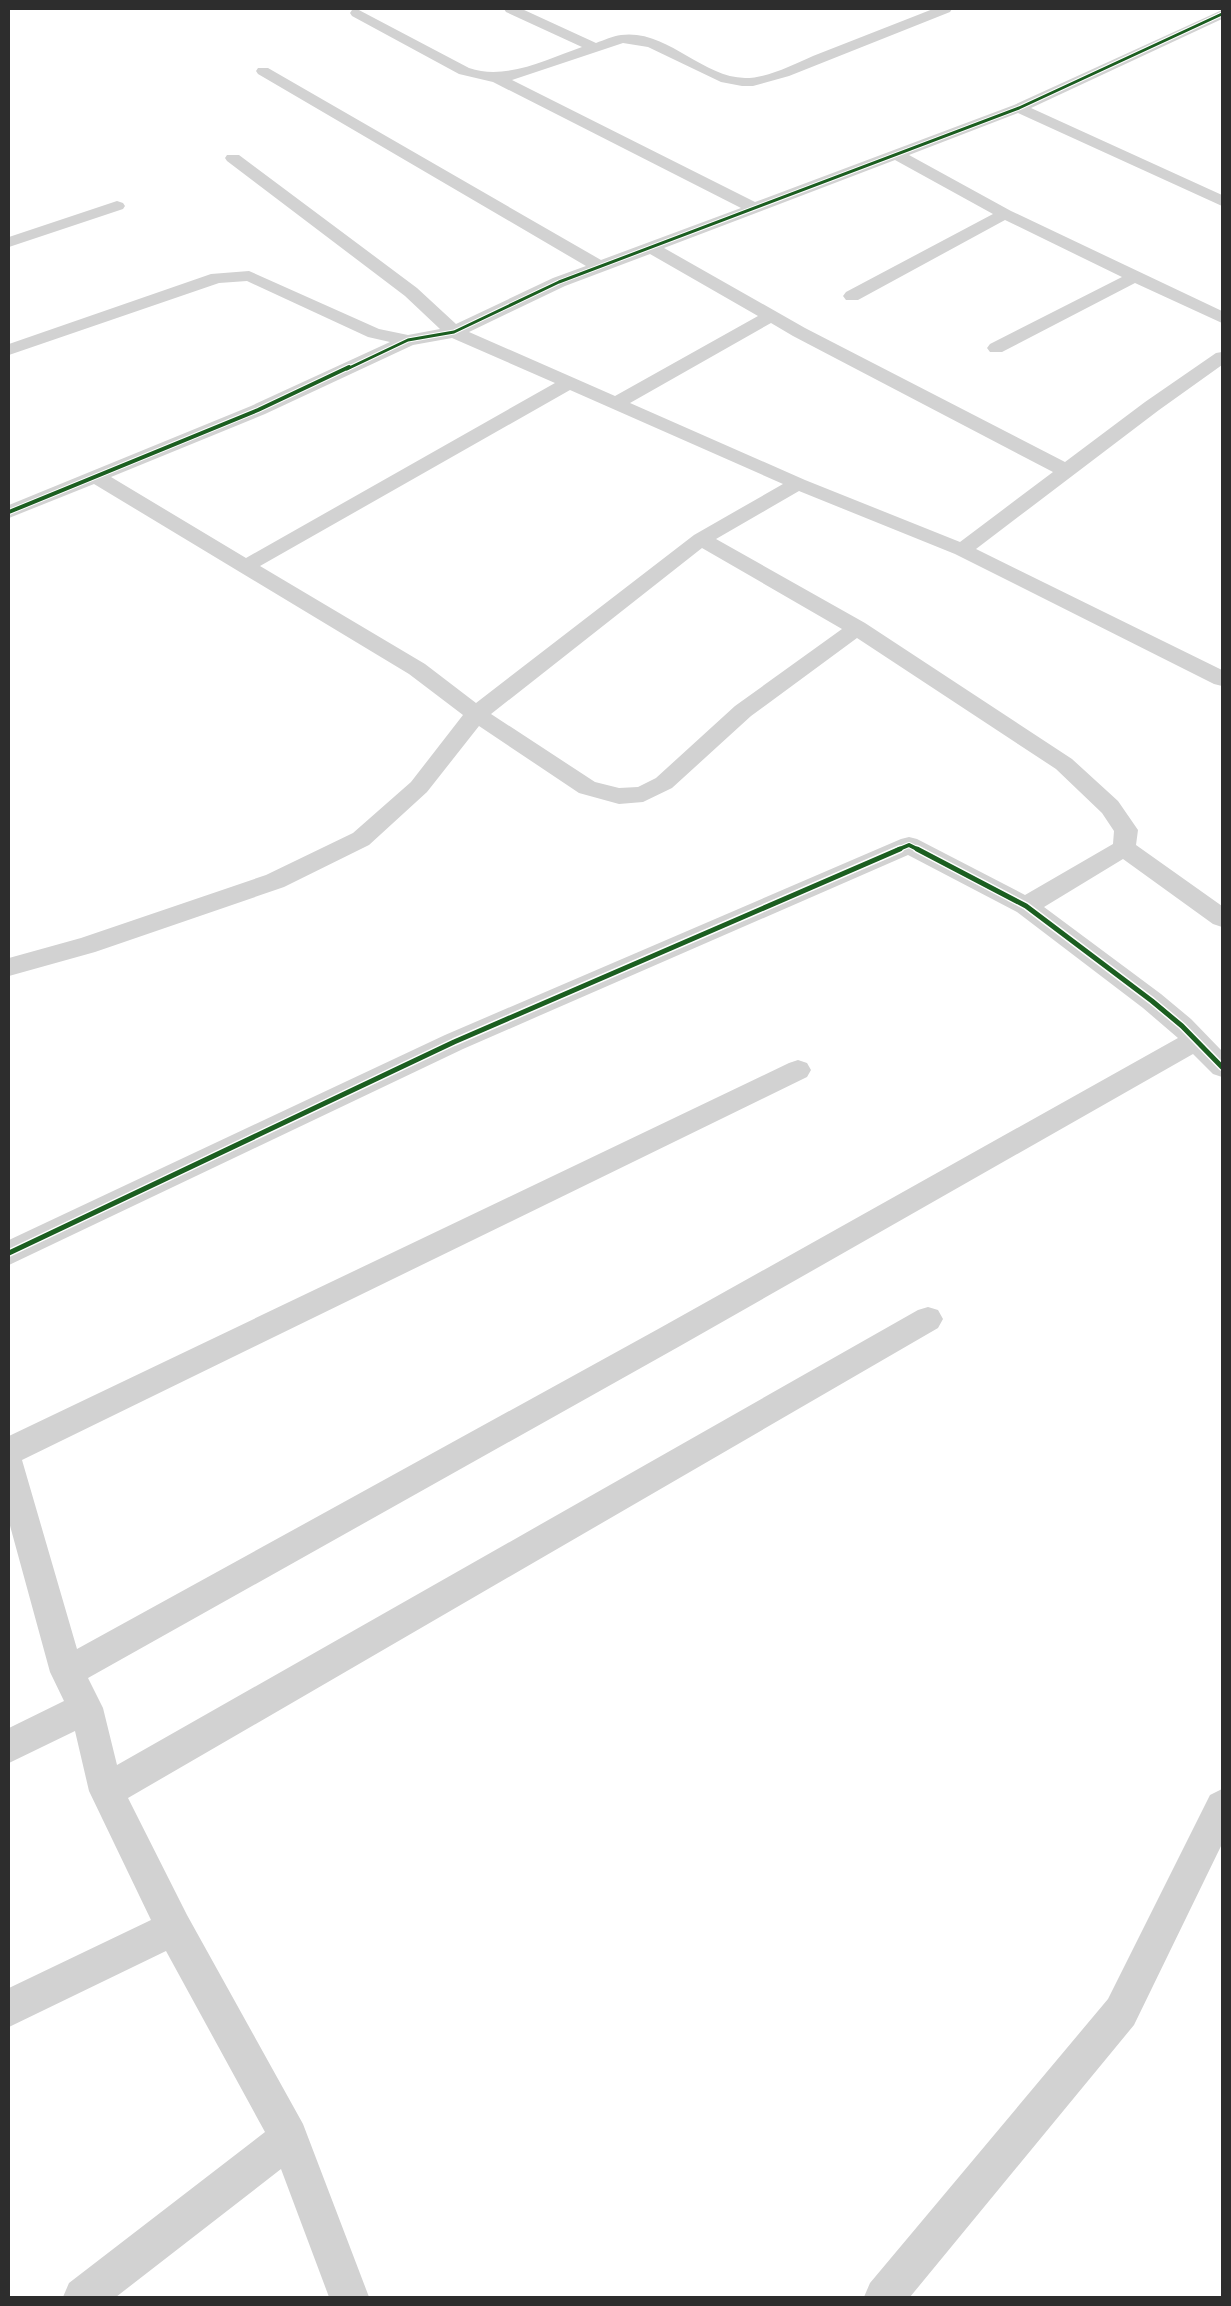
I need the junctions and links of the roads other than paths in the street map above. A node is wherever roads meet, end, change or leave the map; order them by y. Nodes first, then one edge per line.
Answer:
1 (511, 9) edge
2 (945, 9) edge
3 (924, 11) edge
4 (357, 13) dead end
5 (1222, 14) edge
6 (595, 48) junction
7 (263, 71) dead end
8 (497, 78) junction
9 (1019, 108) junction
10 (896, 155) junction
11 (233, 158) dead end
12 (1222, 201) edge
13 (117, 206) dead end
14 (756, 208) junction
15 (1005, 214) junction
16 (9, 242) edge
17 (652, 248) junction
18 (600, 267) junction
19 (1134, 277) junction
20 (852, 296) dead end
21 (771, 316) junction
22 (1222, 318) edge
23 (454, 332) junction
24 (408, 340) junction
25 (996, 348) dead end
26 (9, 350) edge
27 (1222, 357) edge
28 (568, 383) junction
29 (614, 404) junction
30 (1067, 471) junction
31 (96, 476) junction
32 (798, 484) junction
33 (9, 512) edge
34 (701, 539) junction
35 (962, 550) junction
36 (246, 566) junction
37 (857, 628) junction
38 (1222, 679) edge
39 (476, 714) junction
40 (1124, 848) junction
41 (1026, 906) junction
42 (1222, 918) edge
43 (9, 967) edge
44 (1196, 1040) junction
45 (1222, 1067) edge
46 (798, 1070) dead end
47 (9, 1253) edge
48 (928, 1319) dead end
49 (9, 1451) edge
50 (9, 1466) edge
51 (67, 1672) junction
52 (86, 1708) junction
53 (9, 1746) edge
54 (106, 1791) junction
55 (1222, 1807) edge
56 (174, 1928) junction
57 (9, 2008) edge
58 (289, 2138) junction
59 (83, 2297) edge
60 (349, 2297) edge
61 (884, 2297) edge

1 - 6 street
2 - 3 street
3 - 6 street
4 - 8 street
5 - 9 street
6 - 8 street
7 - 18 street
8 - 14 street
9 - 10 street
9 - 12 street
10 - 14 street
10 - 15 street
11 - 23 street
13 - 16 street
14 - 17 street
15 - 19 street
15 - 20 street
17 - 18 street
17 - 21 street
18 - 23 street
19 - 22 street
19 - 25 street
21 - 29 street
21 - 30 street
23 - 24 street
23 - 28 street
24 - 26 street
24 - 31 street
27 - 30 street
28 - 29 street
28 - 36 street
29 - 32 street
30 - 35 street
31 - 33 street
31 - 36 street
32 - 34 street
32 - 35 street
34 - 37 street
34 - 39 street
35 - 38 street
36 - 39 street
37 - 39 street
37 - 40 street
39 - 43 street
40 - 41 street
40 - 42 street
41 - 44 street
41 - 47 street
44 - 45 street
44 - 51 street
46 - 49 street
48 - 54 street
50 - 51 street
51 - 52 street
52 - 53 street
52 - 54 street
54 - 56 street
55 - 61 street
56 - 57 street
56 - 58 street
58 - 59 street
58 - 60 street

